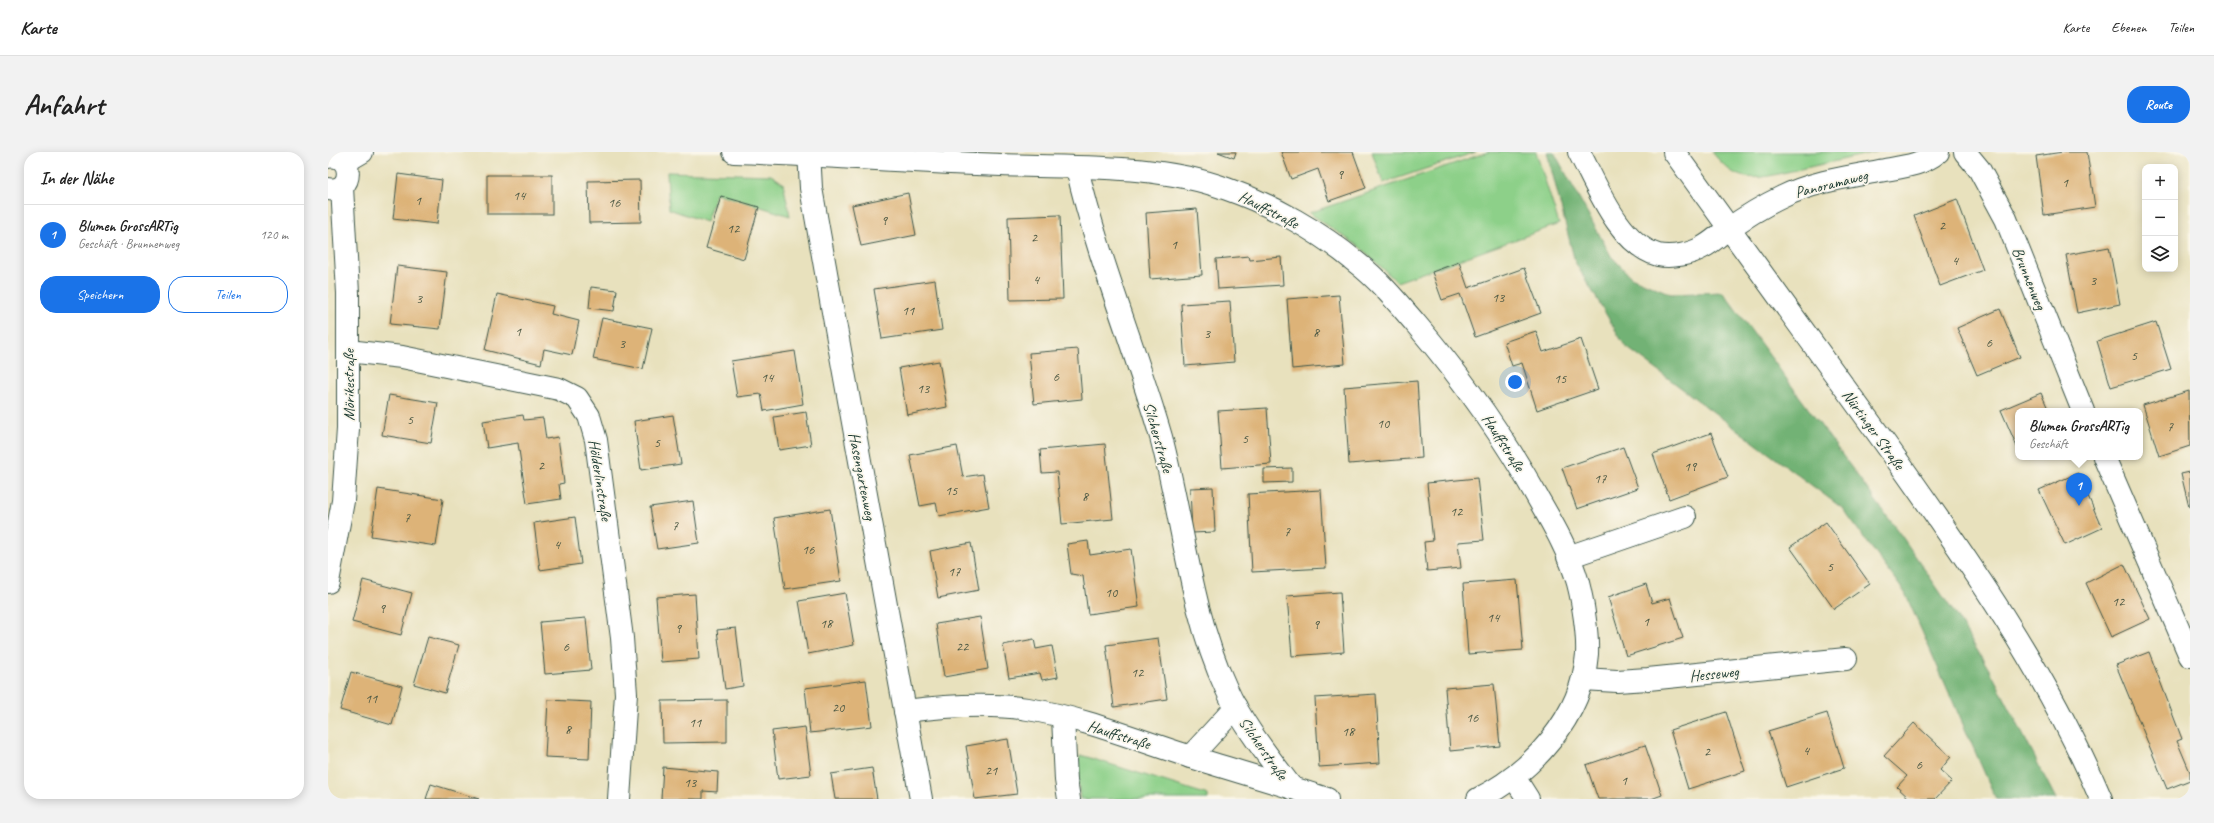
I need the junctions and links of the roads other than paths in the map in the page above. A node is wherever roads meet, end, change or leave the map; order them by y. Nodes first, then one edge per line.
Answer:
1 (734, 152) edge
2 (1579, 152) edge
3 (1674, 152) edge
4 (1938, 152) edge
5 (1965, 152) edge
6 (809, 153) edge
7 (345, 157) edge
8 (1077, 168) junction
9 (335, 188) edge
10 (1729, 228) junction
11 (348, 351) junction
12 (2082, 408) edge
13 (2105, 460) edge
14 (1685, 517) dead end
15 (1568, 557) junction
16 (328, 582) edge
17 (2190, 656) edge
18 (1846, 659) dead end
19 (1583, 679) junction
20 (1236, 707) junction
21 (905, 711) junction
22 (1063, 717) junction
23 (1190, 757) junction
24 (1514, 777) junction
25 (1292, 788) junction
26 (618, 799) edge
27 (921, 799) edge
28 (1070, 799) edge
29 (1327, 799) edge
30 (1478, 799) edge
31 (1528, 799) edge
32 (2101, 799) edge

1 - 6 street, Hauffstraße
2 - 10 street
3 - 10 street, Nürtinger Straße
4 - 10 street, Panoramaweg
5 - 12 street, Brunnenweg
6 - 8 street, Hauffstraße
6 - 21 street, Hasengartenweg
7 - 9 street, Mörikestraße
8 - 15 street, Hauffstraße
8 - 20 street, Silcherstraße
9 - 11 street, Mörikestraße
10 - 32 street, Nürtinger Straße
11 - 16 street, Mörikestraße
11 - 26 street, Hölderlinstraße
13 - 17 street
14 - 15 street
15 - 19 street, Hauffstraße
18 - 19 street, Hesseweg
19 - 24 street, Hauffstraße
20 - 23 street, Silcherstraße
20 - 25 street, Silcherstraße
21 - 22 street, Hauffstraße
21 - 27 street, Hasengartenweg
22 - 23 street, Hauffstraße
22 - 28 street
23 - 25 street, Hauffstraße
24 - 30 street, Hauffstraße
24 - 31 street
25 - 29 street, Hauffstraße

